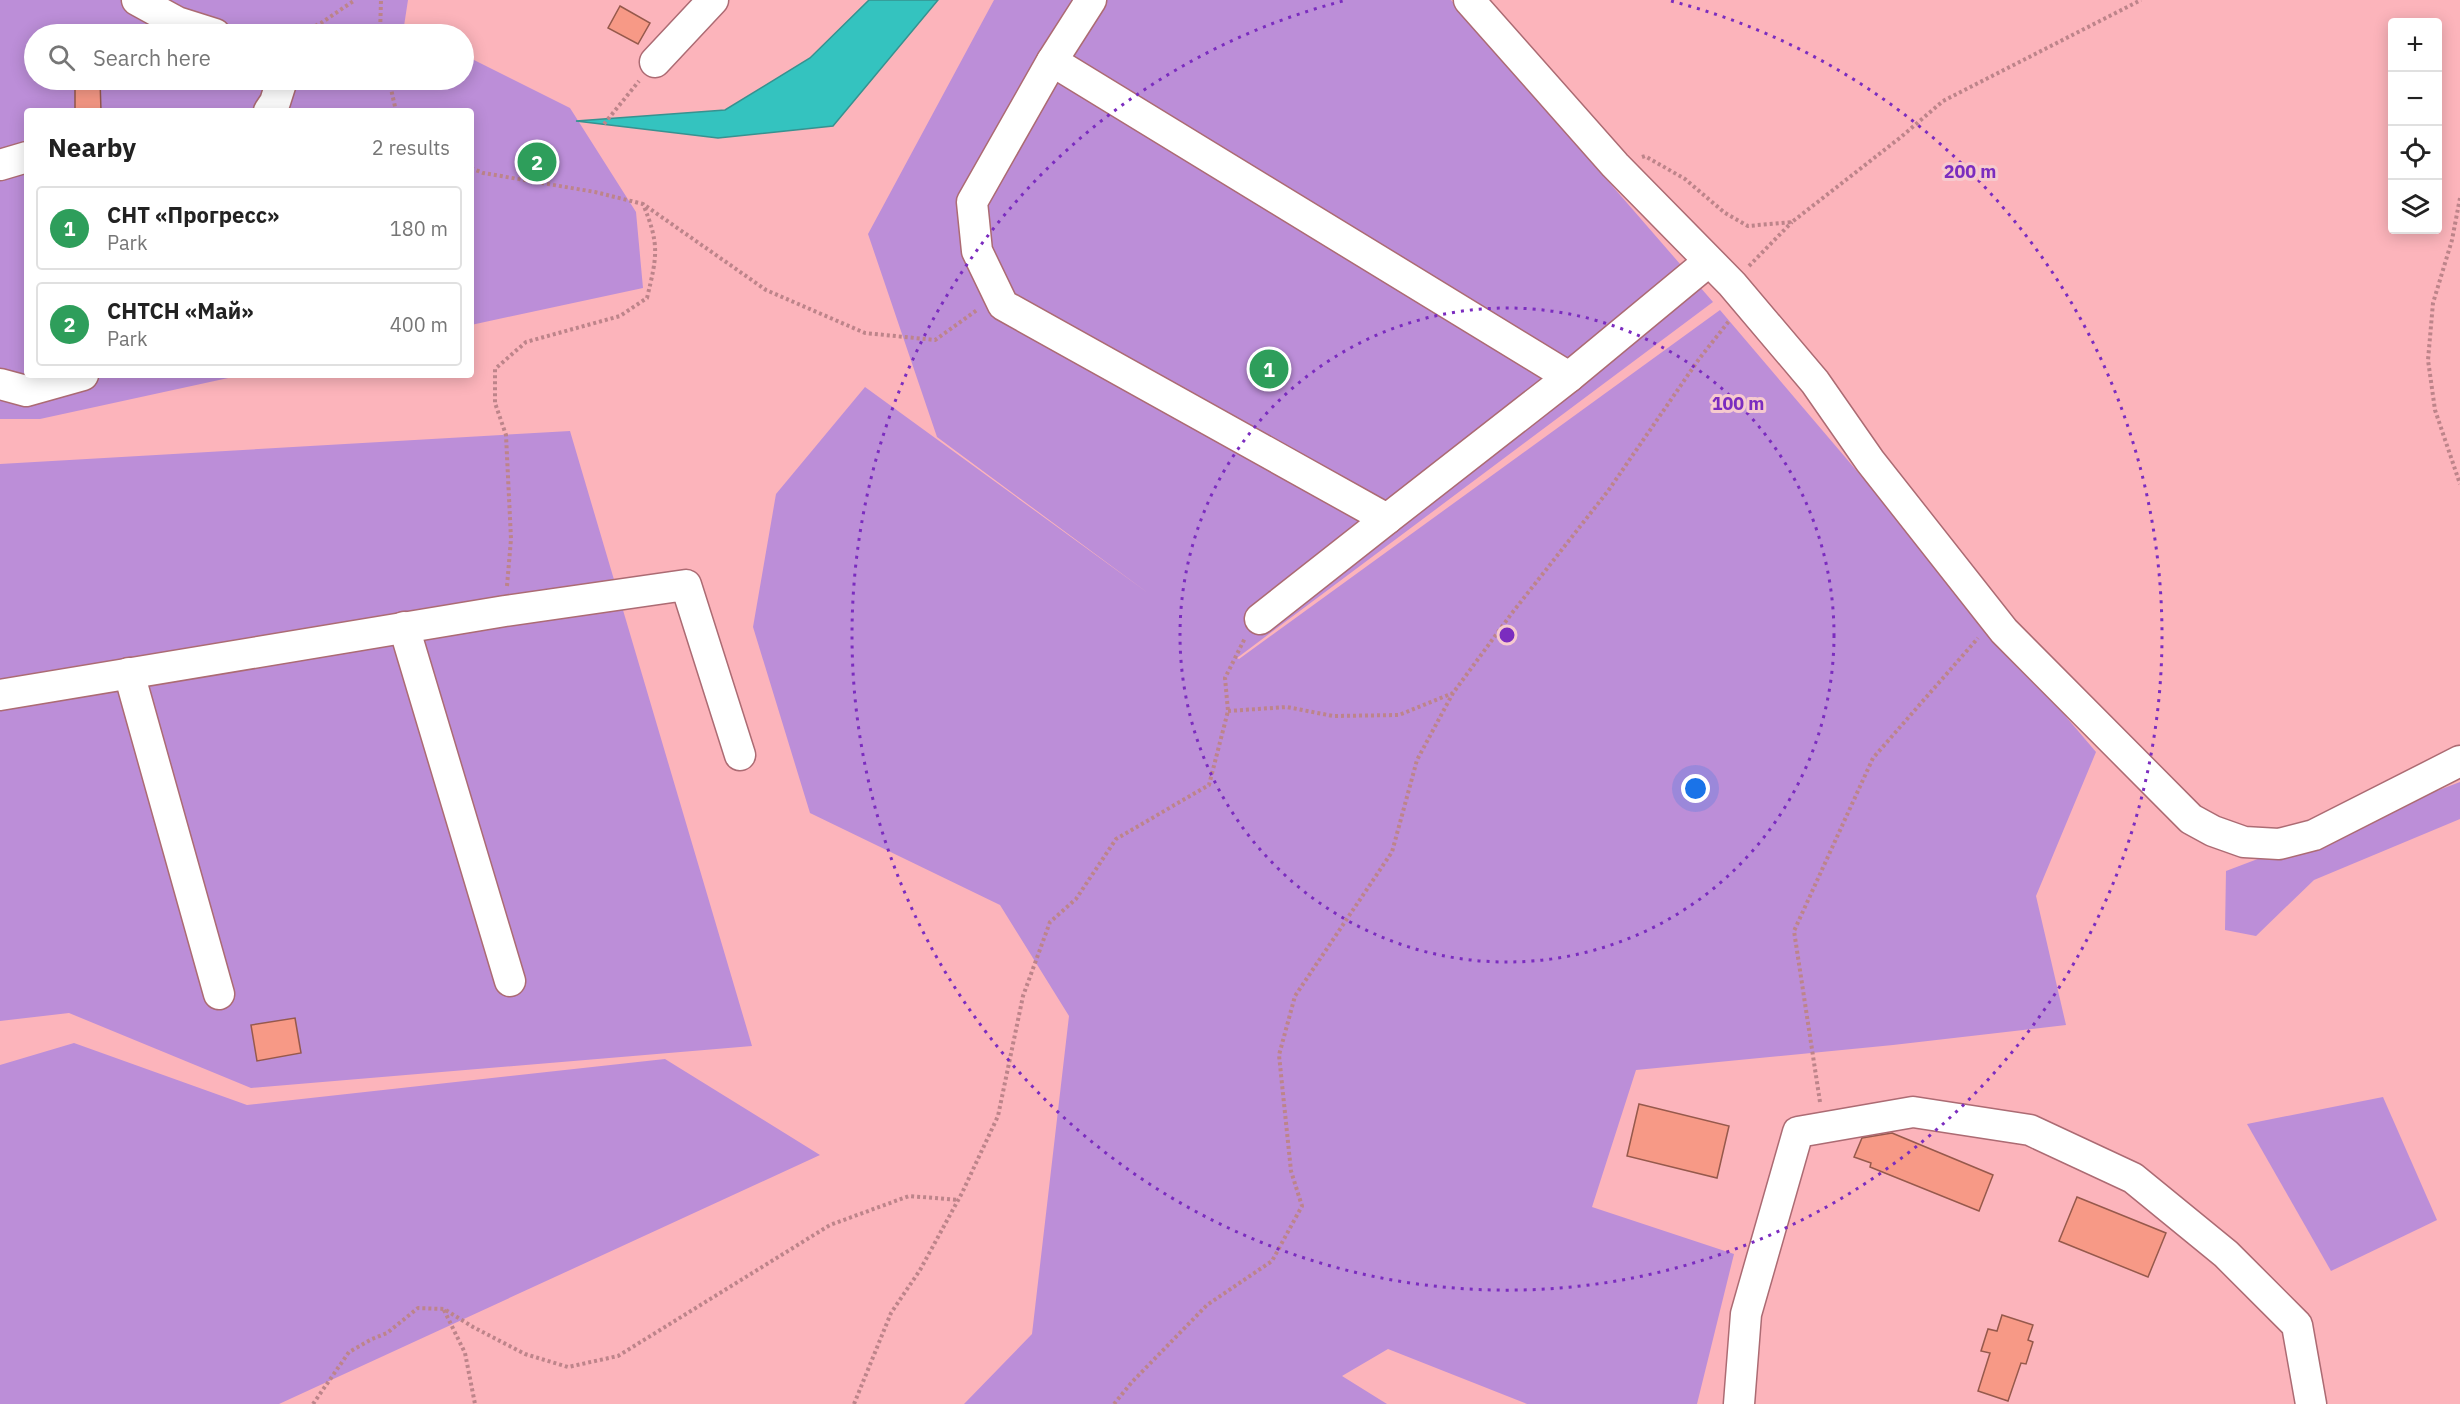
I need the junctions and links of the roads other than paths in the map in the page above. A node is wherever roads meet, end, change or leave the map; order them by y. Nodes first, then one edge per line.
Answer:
1 (137, 0) edge
2 (712, 0) edge
3 (1091, 0) edge
4 (1469, 0) edge
5 (183, 24) edge
6 (1052, 61) junction
7 (655, 62) road end
8 (279, 90) edge
9 (271, 108) edge
10 (24, 158) edge
11 (0, 165) edge
12 (1708, 262) junction
13 (1569, 377) junction
14 (72, 378) edge
15 (0, 384) edge
16 (1387, 519) junction
17 (1260, 619) road end
18 (404, 627) junction
19 (129, 673) junction
20 (0, 694) edge
21 (740, 755) dead end
22 (2460, 761) edge
23 (510, 981) dead end
24 (219, 994) dead end
25 (1738, 1404) edge
26 (2312, 1404) edge

1 - 5 street
2 - 7 street
3 - 6 street
4 - 12 street
6 - 13 street
6 - 16 street
8 - 9 street
10 - 11 street
12 - 13 street
12 - 22 street
13 - 16 street
14 - 15 street
16 - 17 street
18 - 19 street
18 - 21 street
18 - 23 street
19 - 20 street
19 - 24 street
25 - 26 street

